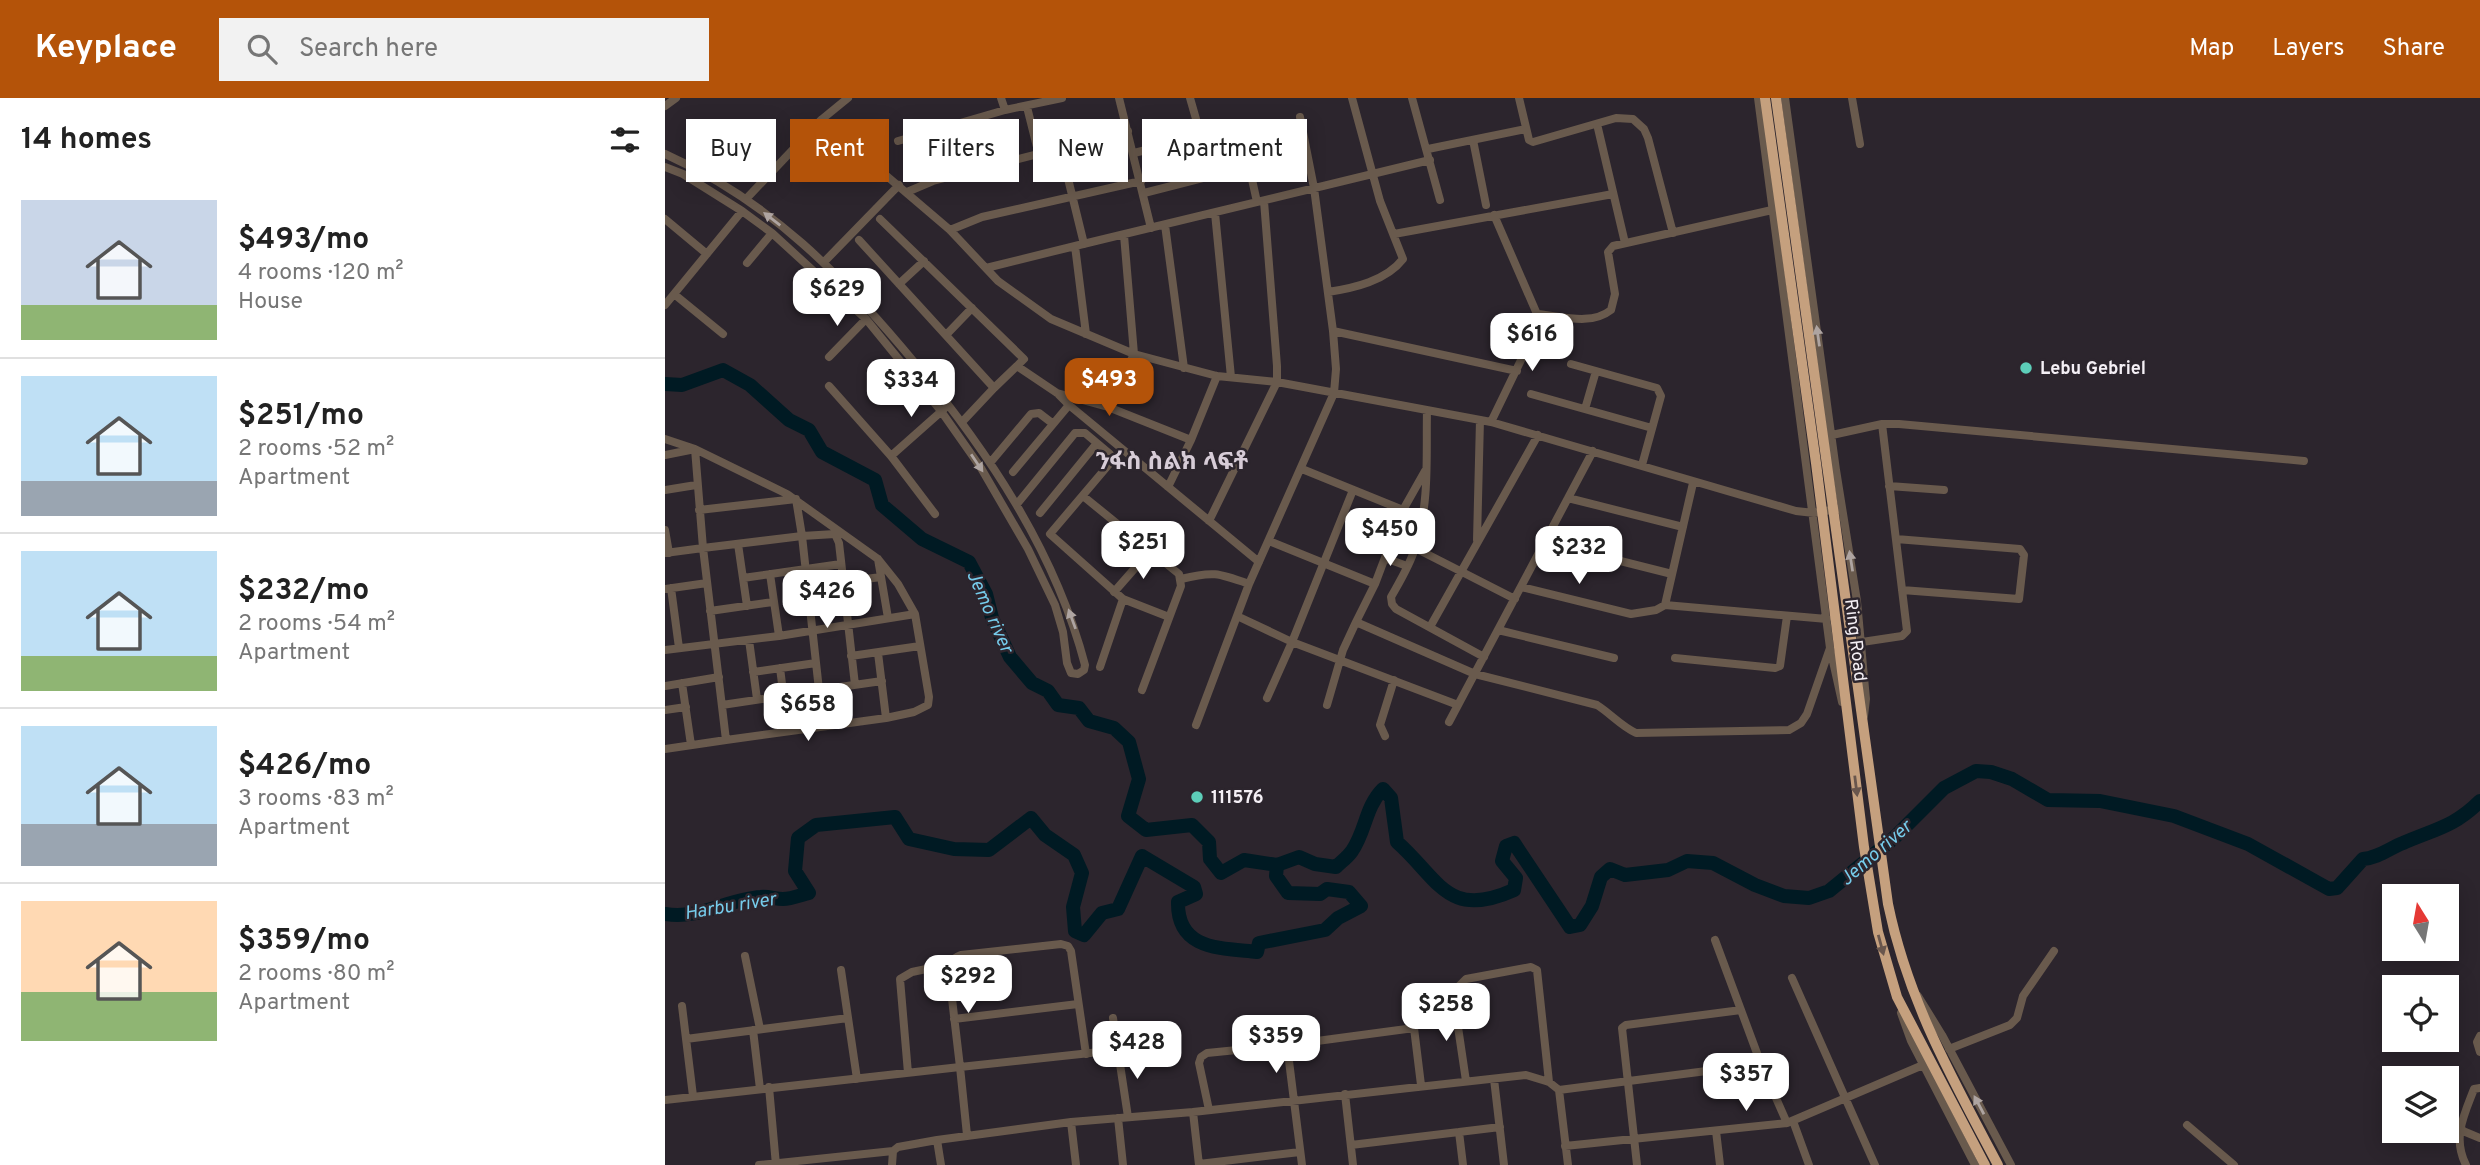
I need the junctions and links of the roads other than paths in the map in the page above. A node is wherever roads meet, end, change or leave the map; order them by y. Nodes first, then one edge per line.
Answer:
1 (676, 98) edge
2 (848, 98) edge
3 (1001, 98) edge
4 (1062, 98) edge
5 (1119, 98) edge
6 (1189, 98) edge
7 (1352, 98) edge
8 (1519, 98) edge
9 (1758, 98) edge
10 (1765, 98) edge
11 (1776, 98) edge
12 (1785, 98) edge
13 (1852, 98) edge
14 (1415, 99) edge
15 (665, 106) edge
16 (1027, 107) junction
17 (1005, 110) junction
18 (822, 119) edge
19 (1125, 119) edge
20 (1597, 124) junction
21 (1526, 129) junction
22 (1033, 131) edge
23 (1128, 131) edge
24 (1473, 140) junction
25 (898, 141) dead end
26 (1860, 144) dead end
27 (1428, 149) junction
28 (790, 153) edge
29 (1134, 153) junction
30 (665, 154) edge
31 (1033, 156) edge
32 (1307, 160) edge
33 (1430, 160) junction
34 (665, 167) edge
35 (1373, 174) junction
36 (889, 177) edge
37 (1141, 181) junction
38 (1069, 182) edge
39 (1189, 182) edge
40 (1254, 182) edge
41 (899, 185) junction
42 (1314, 188) junction
43 (907, 192) junction
44 (1144, 194) junction
45 (1613, 194) junction
46 (1072, 195) junction
47 (746, 199) junction
48 (1440, 200) dead end
49 (1261, 201) junction
50 (1486, 205) dead end
51 (1772, 210) junction
52 (742, 211) junction
53 (1215, 212) junction
54 (1494, 215) junction
55 (665, 219) edge
56 (880, 219) dead end
57 (1165, 225) junction
58 (1151, 228) junction
59 (950, 230) junction
60 (772, 233) junction
61 (1673, 233) junction
62 (1394, 234) junction
63 (1124, 235) junction
64 (859, 240) dead end
65 (1625, 243) junction
66 (1079, 245) junction
67 (707, 254) junction
68 (825, 261) junction
69 (924, 261) junction
70 (747, 263) dead end
71 (986, 268) junction
72 (899, 284) junction
73 (1328, 292) junction
74 (674, 294) junction
75 (665, 305) edge
76 (972, 308) junction
77 (1537, 314) junction
78 (866, 319) junction
79 (1333, 331) junction
80 (723, 334) dead end
81 (947, 334) junction
82 (1086, 334) junction
83 (1135, 354) junction
84 (829, 357) dead end
85 (1571, 364) dead end
86 (1017, 366) junction
87 (1184, 369) junction
88 (1517, 371) junction
89 (1596, 371) junction
90 (1217, 376) junction
91 (1231, 377) junction
92 (1276, 382) junction
93 (829, 386) dead end
94 (994, 388) junction
95 (1056, 393) junction
96 (1334, 393) junction
97 (1531, 394) dead end
98 (949, 404) junction
99 (1069, 405) junction
100 (1108, 407) junction
101 (1585, 409) junction
102 (1427, 410) junction
103 (941, 411) junction
104 (1479, 420) junction
105 (963, 421) junction
106 (1491, 422) junction
107 (1052, 423) junction
108 (1882, 424) junction
109 (1652, 428) junction
110 (1538, 435) junction
111 (1832, 435) junction
112 (665, 439) edge
113 (1191, 440) junction
114 (1097, 443) junction
115 (695, 449) junction
116 (1593, 451) junction
117 (665, 455) edge
118 (891, 456) junction
119 (2304, 461) dead end
120 (990, 463) junction
121 (1641, 465) junction
122 (1302, 469) junction
123 (1426, 471) junction
124 (1013, 472) dead end
125 (1693, 483) junction
126 (696, 485) junction
127 (1889, 486) junction
128 (1168, 487) junction
129 (665, 490) edge
130 (1353, 490) junction
131 (1944, 491) dead end
132 (1083, 496) junction
133 (1568, 498) junction
134 (796, 499) junction
135 (1017, 504) junction
136 (699, 510) junction
137 (1403, 510) junction
138 (1828, 510) junction
139 (1040, 513) dead end
140 (935, 514) dead end
141 (1209, 521) junction
142 (1683, 527) junction
143 (665, 530) edge
144 (835, 530) junction
145 (802, 536) junction
146 (1896, 539) junction
147 (1269, 541) junction
148 (1545, 542) junction
149 (1477, 543) junction
150 (738, 544) junction
151 (703, 548) junction
152 (1415, 548) junction
153 (1150, 551) junction
154 (667, 553) edge
155 (1385, 558) junction
156 (878, 559) junction
157 (1259, 562) junction
158 (841, 564) junction
159 (1324, 564) junction
160 (1407, 566) junction
161 (805, 569) junction
162 (1461, 572) junction
163 (1672, 573) junction
164 (770, 574) junction
165 (881, 577) junction
166 (743, 578) junction
167 (1181, 579) junction
168 (843, 582) junction
169 (707, 583) junction
170 (1249, 584) junction
171 (1375, 584) junction
172 (1521, 587) junction
173 (668, 589) edge
174 (1902, 590) junction
175 (1114, 592) junction
176 (1515, 599) junction
177 (1123, 600) junction
178 (773, 602) junction
179 (1665, 605) junction
180 (747, 606) junction
181 (710, 611) junction
182 (915, 614) junction
183 (670, 615) edge
184 (1787, 616) junction
185 (1169, 617) junction
186 (1237, 617) junction
187 (888, 618) junction
188 (1827, 619) junction
189 (1356, 622) junction
190 (847, 624) junction
191 (1430, 627) junction
192 (813, 630) junction
193 (1498, 630) junction
194 (779, 635) junction
195 (749, 639) junction
196 (1292, 642) junction
197 (1862, 642) junction
198 (714, 644) junction
199 (920, 646) junction
200 (679, 648) junction
201 (1831, 648) junction
202 (665, 650) edge
203 (878, 653) junction
204 (851, 656) junction
205 (1484, 657) junction
206 (1614, 658) dead end
207 (1675, 658) dead end
208 (1341, 660) junction
209 (816, 663) junction
210 (1100, 667) dead end
211 (780, 668) junction
212 (753, 672) junction
213 (1475, 674) junction
214 (719, 677) junction
215 (1394, 680) junction
216 (882, 681) junction
217 (683, 683) junction
218 (855, 685) junction
219 (665, 686) edge
220 (819, 690) junction
221 (1142, 690) dead end
222 (783, 696) junction
223 (1267, 698) dead end
224 (757, 699) junction
225 (722, 705) junction
226 (1327, 705) dead end
227 (1458, 705) junction
228 (686, 707) junction
229 (665, 710) edge
230 (886, 718) junction
231 (1449, 722) dead end
232 (1849, 724) junction
233 (1196, 725) dead end
234 (823, 726) junction
235 (1861, 726) junction
236 (788, 731) junction
237 (1385, 736) dead end
238 (726, 740) junction
239 (691, 745) junction
240 (665, 749) edge
241 (1715, 940) dead end
242 (2054, 951) dead end
243 (745, 956) dead end
244 (950, 964) junction
245 (841, 970) dead end
246 (1792, 978) dead end
247 (1911, 987) junction
248 (1898, 997) junction
249 (1410, 1003) dead end
250 (1078, 1004) junction
251 (682, 1006) dead end
252 (1741, 1010) junction
253 (848, 1018) junction
254 (1113, 1018) dead end
255 (954, 1019) junction
256 (1414, 1028) junction
257 (757, 1029) junction
258 (2480, 1036) edge
259 (686, 1039) junction
260 (1287, 1045) junction
261 (1949, 1049) junction
262 (1118, 1050) junction
263 (2479, 1050) edge
264 (1086, 1054) junction
265 (1761, 1064) junction
266 (1923, 1065) junction
267 (960, 1067) junction
268 (908, 1073) junction
269 (857, 1079) junction
270 (1494, 1079) junction
271 (1466, 1081) junction
272 (1626, 1081) junction
273 (1549, 1082) junction
274 (1421, 1086) junction
275 (764, 1088) junction
276 (2478, 1088) edge
277 (1559, 1090) junction
278 (1345, 1094) junction
279 (693, 1096) junction
280 (1846, 1099) junction
281 (665, 1100) edge
282 (1294, 1100) junction
283 (1209, 1110) junction
284 (1193, 1112) junction
285 (1128, 1116) junction
286 (1118, 1118) junction
287 (1072, 1122) junction
288 (1790, 1122) junction
289 (2187, 1125) dead end
290 (1500, 1127) junction
291 (2461, 1128) junction
292 (1716, 1131) junction
293 (1459, 1132) junction
294 (967, 1135) junction
295 (2480, 1138) edge
296 (1634, 1139) junction
297 (937, 1140) junction
298 (1351, 1145) junction
299 (1565, 1146) junction
300 (893, 1151) junction
301 (1300, 1152) junction
302 (776, 1164) edge
303 (759, 1165) edge
304 (893, 1165) edge
305 (941, 1165) edge
306 (1076, 1165) edge
307 (1123, 1165) edge
308 (1199, 1165) edge
309 (1302, 1165) edge
310 (1353, 1165) edge
311 (1463, 1165) edge
312 (1504, 1165) edge
313 (1568, 1165) edge
314 (1637, 1165) edge
315 (1720, 1165) edge
316 (1809, 1165) edge
317 (1875, 1165) edge
318 (1975, 1165) edge
319 (1985, 1165) edge
320 (1998, 1165) edge
321 (2011, 1165) edge
322 (2234, 1165) edge
323 (2466, 1165) edge

1 - 15 street
2 - 18 street
3 - 17 street
4 - 16 street
5 - 19 street
6 - 29 street
7 - 35 street
8 - 21 street
9 - 51 street
10 - 138 highway, Ring Road
11 - 138 highway, Ring Road
111 -> 12 street
13 - 26 street
14 - 27 street
16 - 17 street
16 - 22 street
17 - 25 street
20 - 21 street
20 - 45 street
20 - 61 street
21 - 24 street
23 - 29 street
24 - 27 street
24 - 50 street
27 - 33 street
28 - 47 street
29 - 37 street
30 - 47 street
31 - 43 street
32 - 42 street
33 - 35 street
33 - 48 street
34 - 52 street
35 - 42 street
35 - 62 street
36 - 41 street
37 - 44 street
37 - 46 street
38 - 46 street
39 - 44 street
40 - 49 street
41 - 43 street
41 - 68 street
42 - 49 street
42 - 73 street
43 - 59 street
44 - 58 street
45 - 54 street
45 - 65 street
46 - 59 street
46 - 66 street
68 -> 47 street
49 - 53 street
49 - 92 street
51 - 61 street
51 - 138 street
52 - 60 street
52 - 67 street
53 - 57 street
53 - 91 street
54 - 62 street
54 - 77 street
55 - 67 street
56 - 69 street
57 - 58 street
57 - 87 street
58 - 63 street
59 - 71 street
60 - 70 street
60 - 78 street
61 - 65 street
62 - 73 street
63 - 66 street
63 - 83 street
64 - 72 street
65 - 77 street
66 - 71 street
66 - 82 street
67 - 74 street
68 - 98 street
69 - 72 street
69 - 76 street
71 - 82 street
72 - 81 street
73 - 79 street
74 - 75 street
74 - 80 street
76 - 81 street
76 - 86 street
77 - 88 street
78 - 84 street
78 - 103 street
79 - 88 street
79 - 96 street
81 - 94 street
82 - 83 street
83 - 87 street
83 - 100 street
85 - 89 street
86 - 94 street
86 - 95 street
87 - 90 street
88 - 106 street
89 - 101 street
89 - 109 street
90 - 91 street
90 - 113 street
91 - 92 street
92 - 96 street
92 - 141 street
93 - 118 street
94 - 105 street
95 - 99 street
95 - 100 street
96 - 102 street
96 - 122 street
97 - 101 street
98 - 103 street
98 - 105 street
99 - 107 street
99 - 128 street
100 - 113 street
101 - 109 street
102 - 104 street
102 - 123 street
103 - 118 street
103 -> 135 street
104 - 106 street
104 - 149 street
105 - 120 street
106 - 110 street
107 - 120 street
107 - 124 street
108 - 111 street
108 - 119 street
108 - 127 street
109 - 121 street
110 - 116 street
110 - 149 street
111 - 138 street
112 - 115 street
113 - 128 street
114 - 132 street
114 - 135 street
114 - 139 street
115 - 117 street
115 - 126 street
115 - 134 street
116 - 121 street
116 - 133 street
118 - 140 street
120 - 135 street
121 - 125 street
122 - 130 street
122 - 147 street
123 - 137 street
123 - 152 street
125 - 138 street
125 - 142 street
126 - 129 street
126 - 136 street
127 - 131 street
127 - 146 street
128 - 141 street
130 - 137 street
130 - 159 street
132 - 153 street
132 - 175 street
133 - 142 street
133 - 148 street
134 - 136 street
134 - 144 street
134 - 145 street
136 - 151 street
137 - 155 street
138 - 188 street
197 -> 138 street
138 - 232 highway, Ring Road
138 - 235 highway, Ring Road
141 - 157 street
142 - 163 street
143 - 154 street
144 - 145 street
144 - 156 street
144 - 158 street
145 - 150 street
145 - 161 street
146 - 174 street
146 - 174 street
147 - 157 street
147 - 159 street
148 - 163 street
148 - 172 street
149 - 162 street
150 - 151 street
150 - 166 street
151 - 154 street
151 - 169 street
152 - 160 street
152 - 162 street
153 - 167 street
153 - 175 street
155 - 160 street
155 - 171 street
156 - 165 street
156 - 182 street
157 - 170 street
158 - 161 street
158 - 168 street
159 - 171 street
159 - 196 street
160 - 191 street
161 - 164 street
161 - 192 street
162 - 176 street
162 - 191 street
163 - 179 street
164 - 166 street
164 - 178 street
165 - 168 street
165 - 187 street
166 - 180 street
167 - 170 street
167 - 185 street
168 - 190 street
169 - 173 street
169 - 181 street
170 - 186 street
171 - 189 street
172 - 176 street
172 - 179 street
173 - 183 street
174 - 197 street
175 - 177 street
176 - 193 street
177 - 185 street
177 - 210 street
178 - 180 street
178 - 194 street
179 - 184 street
180 - 181 street
181 - 198 street
182 - 187 street
182 - 199 street
183 - 200 street
184 - 188 street
184 - 207 street
185 - 221 street
186 - 196 street
186 - 233 street
187 - 190 street
188 - 201 street
189 - 208 street
189 - 213 street
190 - 192 street
190 - 204 street
191 - 205 street
192 - 194 street
192 - 209 street
193 - 205 street
193 - 206 street
194 - 195 street
195 - 198 street
195 - 212 street
196 - 208 street
196 - 223 street
197 - 235 street
198 - 200 street
198 - 214 street
199 - 203 street
199 - 230 street
200 - 202 street
201 - 213 street
201 - 232 street
203 - 204 street
203 - 216 street
204 - 218 street
205 - 213 street
208 - 215 street
208 - 226 street
209 - 211 street
209 - 220 street
211 - 212 street
211 - 222 street
212 - 224 street
213 - 227 street
214 - 217 street
214 - 225 street
215 - 227 street
215 - 237 street
216 - 218 street
216 - 230 street
217 - 219 street
217 - 228 street
218 - 220 street
220 - 234 street
222 - 224 street
222 - 236 street
224 - 225 street
225 - 238 street
227 - 231 street
228 - 229 street
228 - 239 street
230 - 234 street
232 -> 248 highway, Ring Road
234 - 236 street
235 - 247 highway, Ring Road
236 - 238 street
238 - 239 street
239 - 240 street
241 - 252 street
242 - 261 street
243 - 257 street
244 - 250 street
244 - 255 street
244 - 268 street
245 - 253 street
246 - 280 street
247 - 261 street
247 - 320 highway, Ring Road
248 - 266 street
248 - 319 highway, Ring Road
249 - 256 street
250 - 255 street
250 - 264 street
251 - 259 street
252 - 265 street
252 - 272 street
253 - 257 street
253 - 269 street
254 - 262 street
255 - 267 street
256 - 260 street
256 - 274 street
257 - 259 street
257 - 275 street
258 - 263 street
259 - 279 street
260 - 282 street
260 - 283 street
321 -> 261 street
262 - 264 street
262 - 285 street
264 - 267 street
265 - 272 street
265 - 288 street
266 - 280 street
266 - 318 street
267 - 268 street
267 - 294 street
268 - 269 street
269 - 275 street
270 - 271 street
270 - 273 street
270 - 290 street
271 - 273 street
271 - 274 street
272 - 277 street
272 - 296 street
273 - 277 street
274 - 278 street
275 - 279 street
275 - 302 street
276 - 291 street
277 - 299 street
278 - 282 street
278 - 298 street
279 - 281 street
280 - 288 street
280 - 317 street
282 - 283 street
282 - 301 street
283 - 284 street
284 - 285 street
284 - 308 street
285 - 286 street
286 - 287 street
286 - 307 street
287 - 294 street
287 - 306 street
288 - 292 street
288 - 316 street
289 - 322 street
290 - 293 street
290 - 312 street
291 - 295 street
291 - 323 street
292 - 296 street
292 - 315 street
293 - 298 street
293 - 311 street
294 - 297 street
296 - 299 street
296 - 314 street
297 - 300 street
297 - 305 street
298 - 310 street
299 - 313 street
300 - 302 street
300 - 304 street
301 - 308 street
301 - 309 street
302 - 303 street

